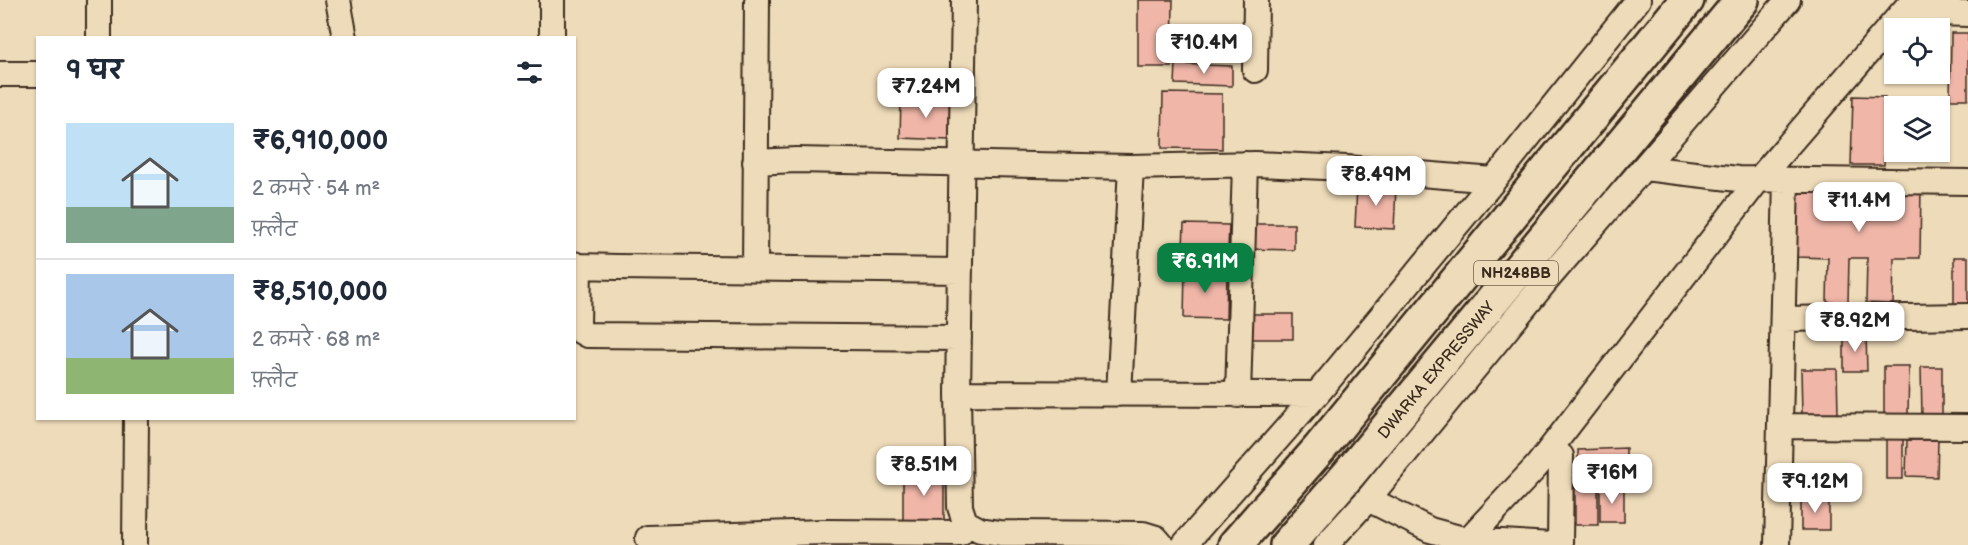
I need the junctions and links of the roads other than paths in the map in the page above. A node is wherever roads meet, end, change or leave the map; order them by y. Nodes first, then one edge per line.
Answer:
1 (99, 0) edge
2 (338, 0) edge
3 (552, 0) edge
4 (757, 0) edge
5 (964, 0) edge
6 (1256, 0) edge
7 (1638, 0) edge
8 (1687, 0) edge
9 (1742, 0) edge
10 (1788, 0) edge
11 (1908, 6) edge
12 (1968, 15) edge
13 (99, 36) edge
14 (345, 36) edge
15 (552, 36) edge
16 (1255, 70) dead end
17 (0, 74) edge
18 (36, 74) edge
19 (755, 162) junction
20 (962, 164) junction
21 (1245, 164) junction
22 (1131, 167) junction
23 (1644, 168) junction
24 (1494, 180) junction
25 (1758, 180) junction
26 (1786, 180) junction
27 (1968, 182) edge
28 (577, 265) edge
29 (755, 268) junction
30 (960, 271) junction
31 (1968, 316) edge
32 (1783, 319) junction
33 (959, 338) junction
34 (958, 393) junction
35 (1119, 394) junction
36 (1317, 394) junction
37 (1238, 395) junction
38 (136, 420) edge
39 (1780, 426) junction
40 (1968, 427) edge
41 (1562, 456) dead end
42 (1368, 499) junction
43 (962, 533) edge
44 (648, 538) dead end
45 (754, 540) edge
46 (1465, 542) edge
47 (135, 545) edge
48 (1162, 545) edge
49 (1184, 545) edge
50 (1235, 545) edge
51 (1287, 545) edge
52 (1326, 545) edge
53 (1552, 545) edge
54 (1560, 545) edge
55 (1777, 545) edge

1 - 13 street
2 - 14 street
3 - 15 street
4 - 19 street
5 - 20 street
6 - 16 street
7 - 24 street
8 - 50 highway, NH248BB
9 - 51 highway, DWARKA EXPRESSWAY / NH248BB
10 - 23 street
11 - 12 street
11 - 25 street
17 - 18 street
19 - 20 street
19 - 29 street
20 - 22 street
20 - 30 street
21 - 22 street
21 - 24 street
21 - 37 street
22 - 35 street
23 - 25 street
23 - 42 street
24 - 36 street
25 - 26 street
25 - 46 street
26 - 27 street
26 - 32 street
28 - 29 street
28 - 33 street
29 - 30 street
30 - 33 street
31 - 32 street
32 - 39 street
33 - 34 street
34 - 35 street
34 - 43 street
35 - 37 street
36 - 37 street
36 - 49 street
38 - 47 street
39 - 40 street
39 - 55 street
41 - 54 street
42 - 46 street
42 - 52 street
43 - 45 street
43 - 48 street
44 - 45 street
46 - 53 street

